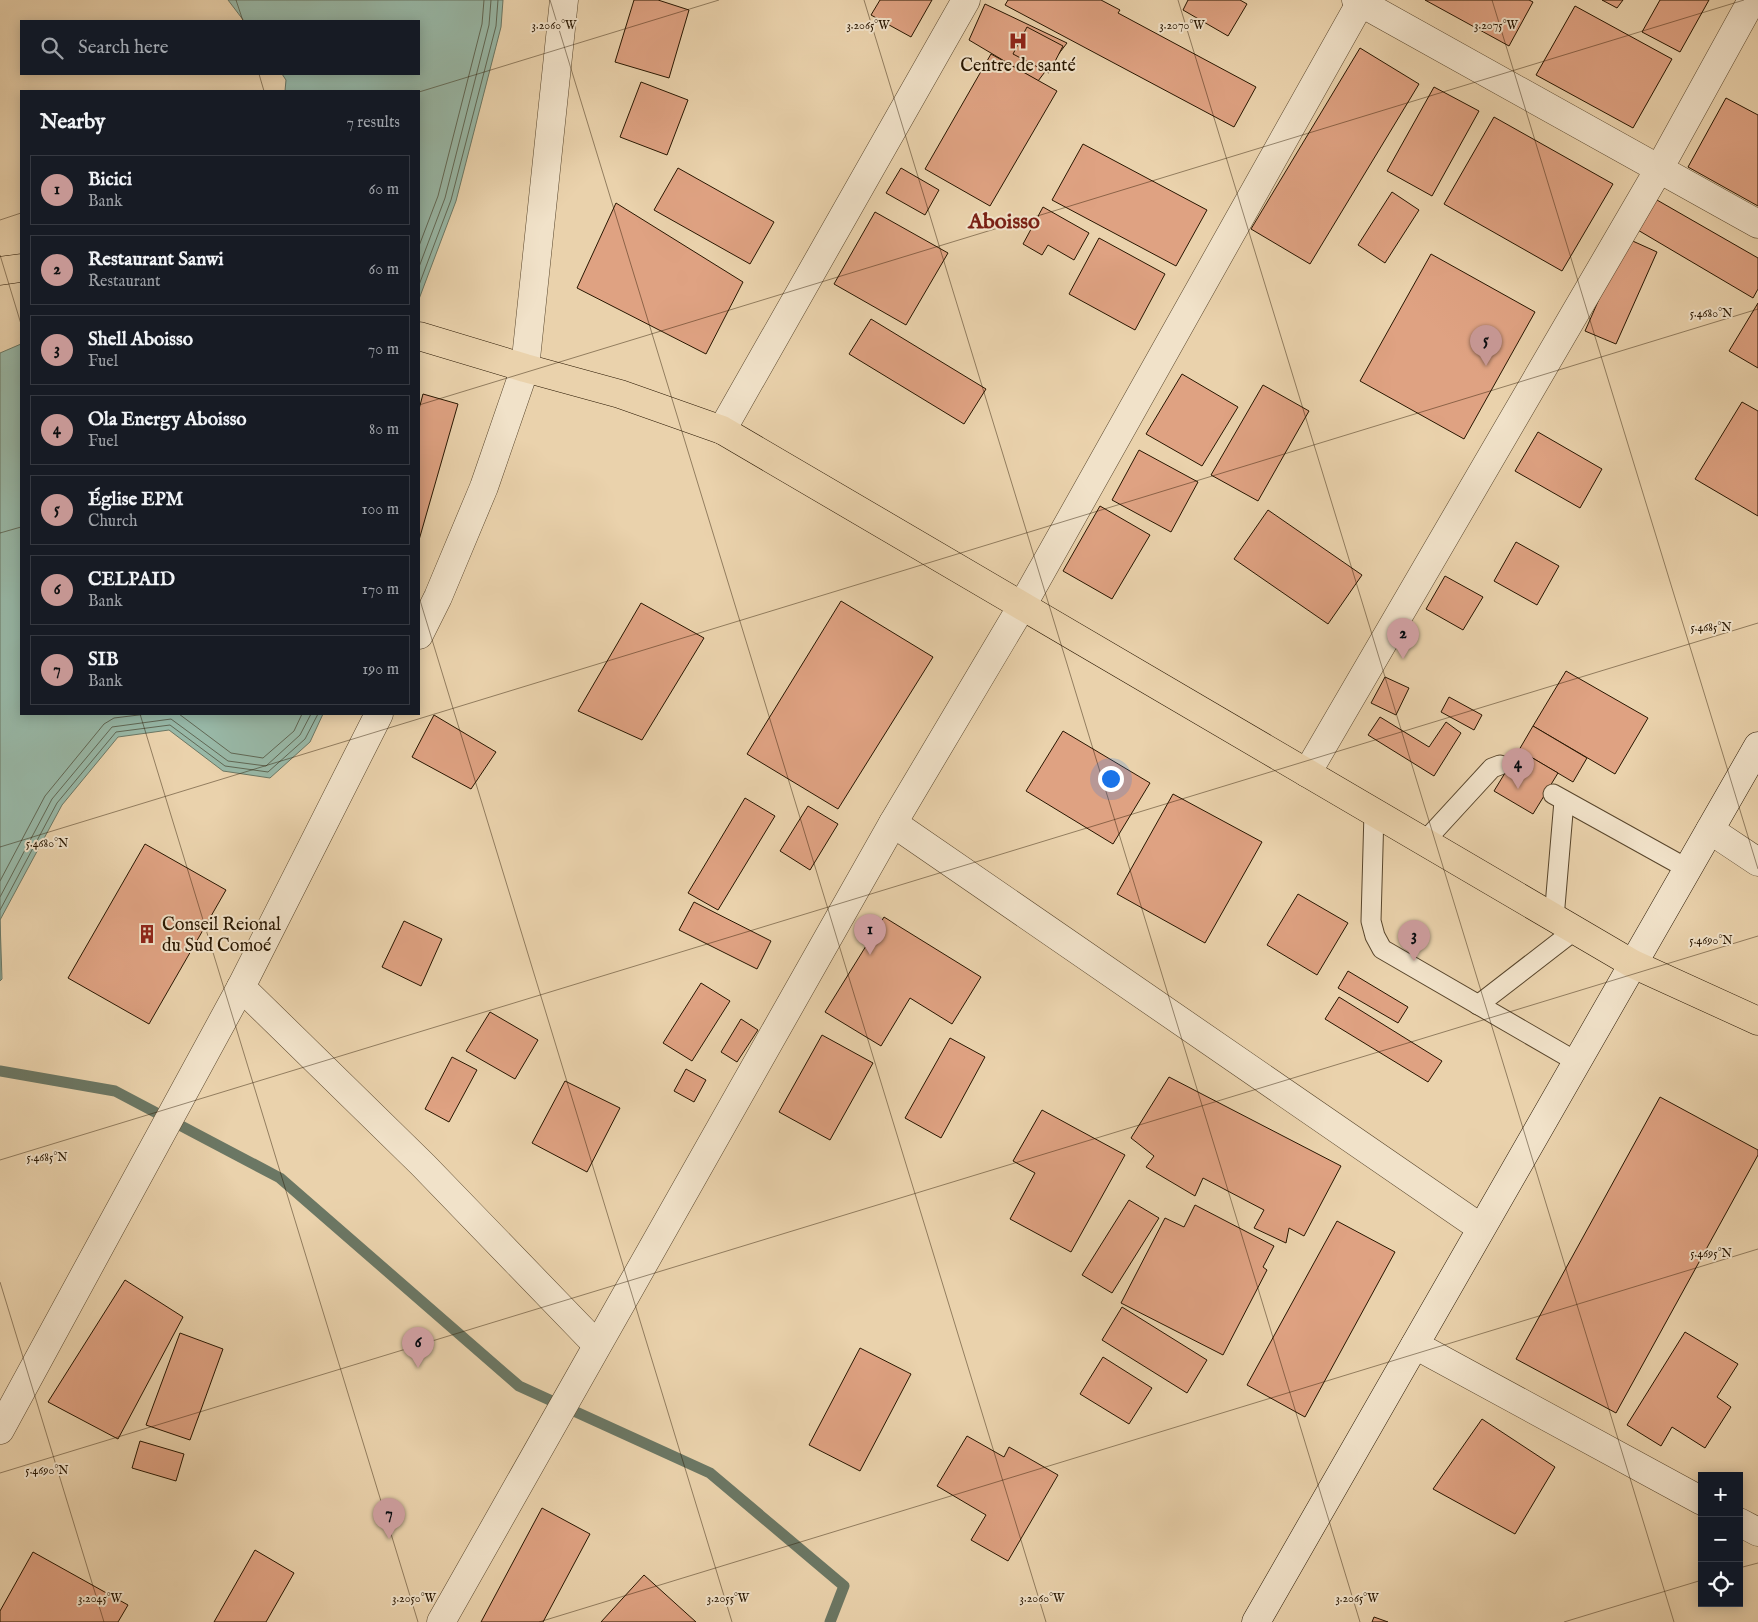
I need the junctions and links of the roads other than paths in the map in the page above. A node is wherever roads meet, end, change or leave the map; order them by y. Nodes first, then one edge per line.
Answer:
1 (564, 0) edge
2 (966, 0) edge
3 (1752, 0) edge
4 (1360, 1) edge
5 (1659, 169) junction
6 (1758, 224) edge
7 (20, 268) edge
8 (0, 271) edge
9 (420, 336) edge
10 (525, 368) junction
11 (722, 430) junction
12 (1022, 606) junction
13 (420, 633) edge
14 (378, 715) edge
15 (1758, 746) edge
16 (1500, 765) dead end
17 (1307, 773) junction
18 (1374, 812) junction
19 (893, 823) junction
20 (1710, 830) junction
21 (1424, 842) junction
22 (1758, 862) edge
23 (1688, 869) junction
24 (1565, 924) junction
25 (1633, 964) junction
26 (241, 987) junction
27 (1478, 1005) junction
28 (1758, 1020) edge
29 (1577, 1062) junction
30 (1482, 1228) junction
31 (1415, 1345) junction
32 (597, 1346) junction
33 (0, 1430) edge
34 (1698, 1500) edge
35 (1743, 1524) edge
36 (1758, 1532) edge
37 (441, 1622) edge
38 (1256, 1622) edge

1 - 10 street
2 - 11 street
3 - 5 street
4 - 5 street
4 - 12 street
5 - 6 street
5 - 17 street
7 - 8 highway
9 - 10 highway
10 - 11 highway
10 - 13 street
11 - 12 highway
12 - 17 highway
12 - 19 street
14 - 26 street
15 - 20 street
16 - 21 lane
17 - 18 highway
18 - 21 highway
18 - 27 lane
19 - 30 street
19 - 32 street
20 - 22 street
20 - 23 street
21 - 24 highway
23 - 24 lane
23 - 25 street
24 - 25 highway
24 - 27 lane
25 - 28 highway
25 - 29 street
26 - 32 street
26 - 33 street
27 - 29 lane
29 - 30 street
30 - 31 street
31 - 34 street
31 - 38 street
32 - 37 street
35 - 36 street

